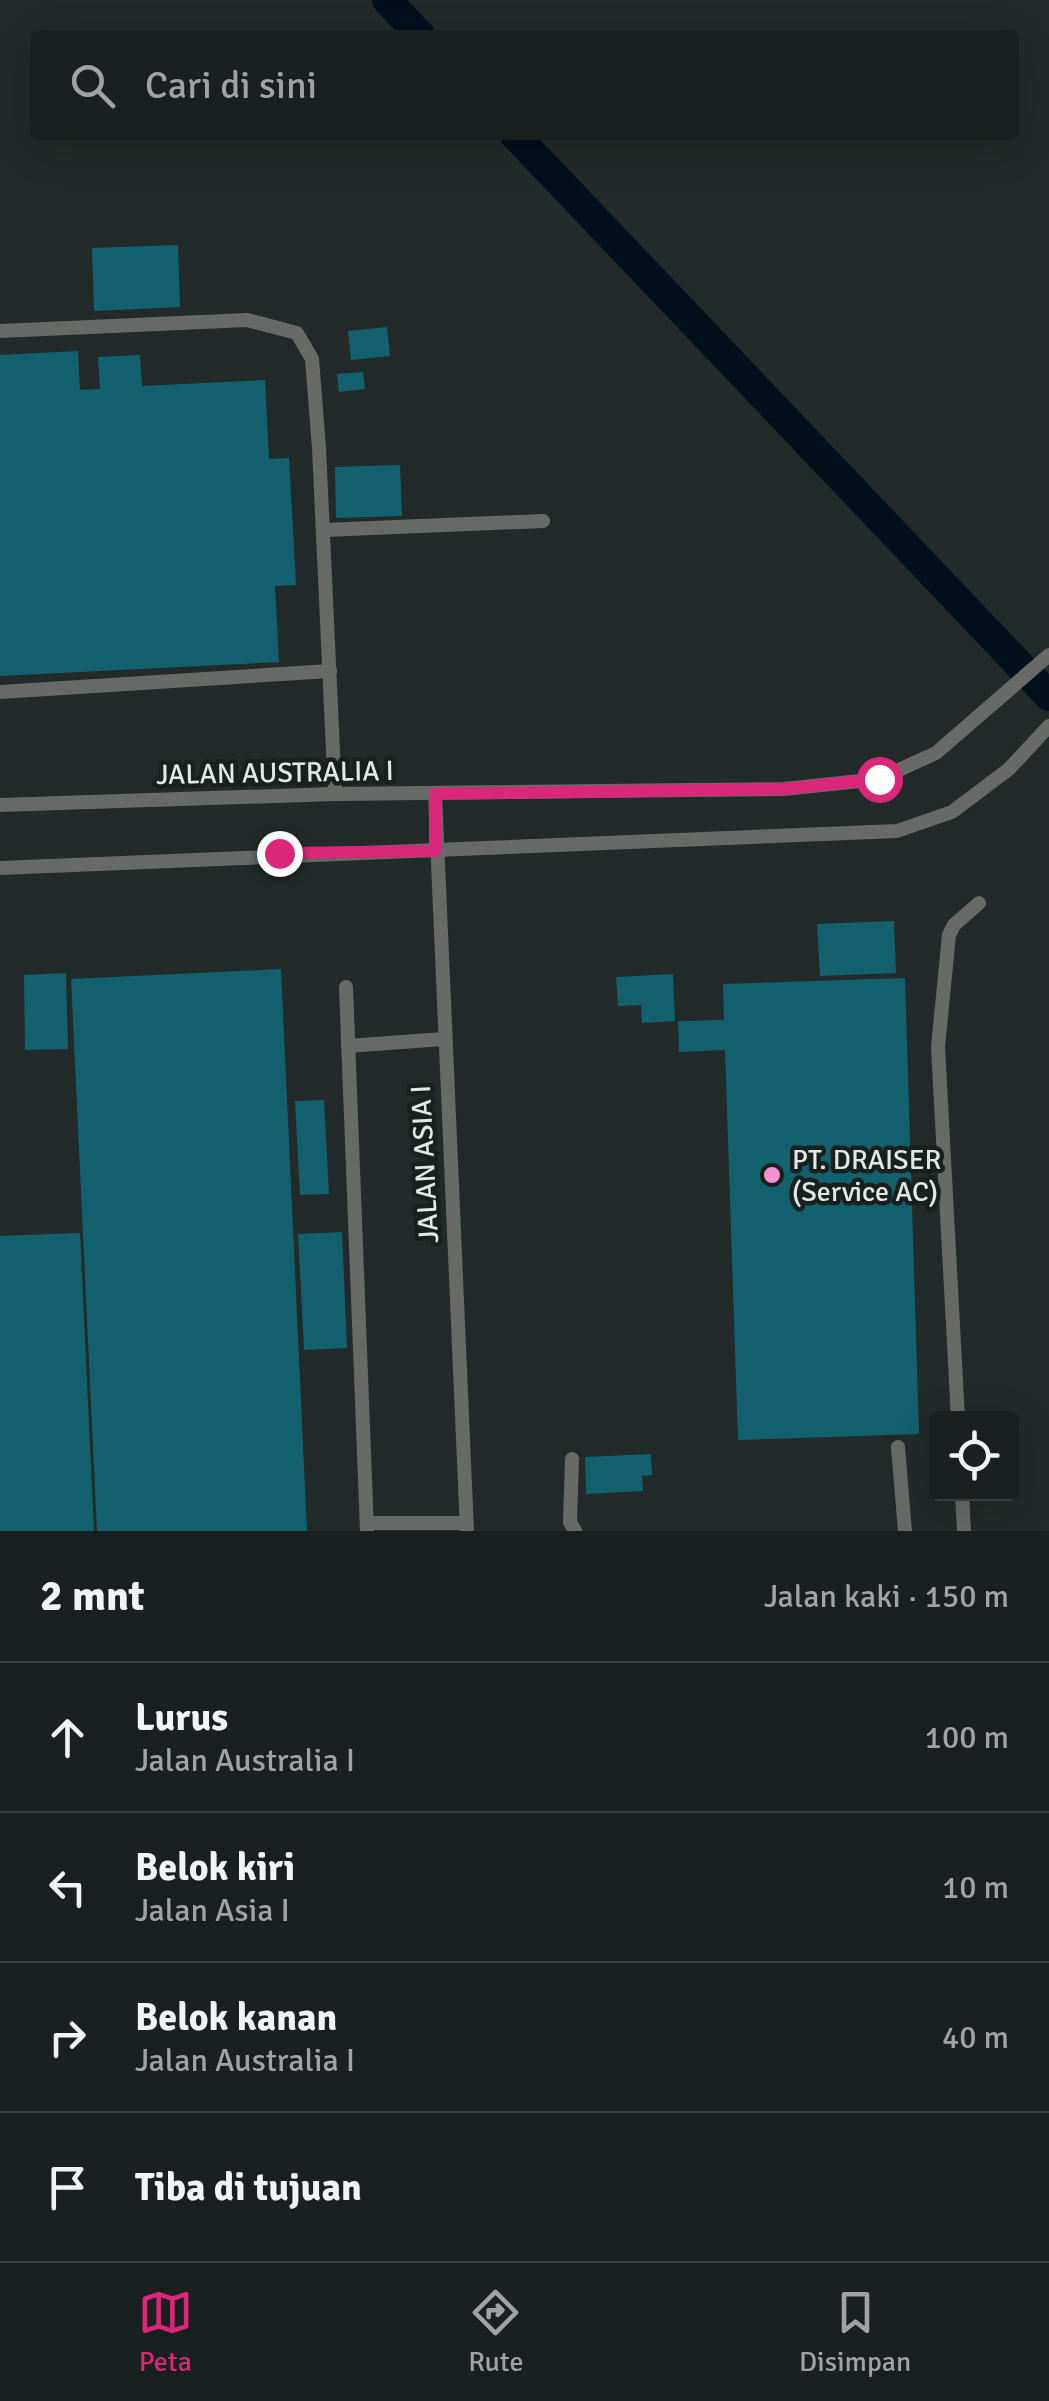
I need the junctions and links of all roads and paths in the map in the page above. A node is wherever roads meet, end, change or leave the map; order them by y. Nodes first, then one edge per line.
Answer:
1 (0, 331) edge
2 (543, 521) dead end
3 (325, 530) junction
4 (1049, 655) edge
5 (330, 672) junction
6 (0, 692) edge
7 (1044, 732) edge
8 (335, 794) junction
9 (435, 794) junction
10 (0, 805) edge
11 (435, 851) junction
12 (0, 868) edge
13 (980, 903) dead end
14 (346, 987) dead end
15 (443, 1038) junction
16 (348, 1046) junction
17 (958, 1411) edge
18 (898, 1447) dead end
19 (572, 1460) dead end
20 (962, 1501) edge
21 (367, 1527) edge
22 (467, 1527) edge
23 (574, 1531) edge
24 (905, 1531) edge
25 (964, 1531) edge

1 - 3 lane
2 - 3 lane
3 - 5 lane
4 - 9 lane, JALAN AUSTRALIA I
5 - 6 lane
5 - 8 lane
7 - 11 lane
8 - 9 lane, JALAN AUSTRALIA I
8 - 10 lane, JALAN AUSTRALIA I
9 - 11 lane, JALAN ASIA I
11 - 12 lane
11 - 15 lane, JALAN ASIA I
13 - 17 lane
14 - 16 lane
15 - 16 lane
15 - 22 lane, JALAN ASIA I
16 - 21 lane
18 - 24 lane
19 - 23 lane
20 - 25 lane
21 - 22 lane

